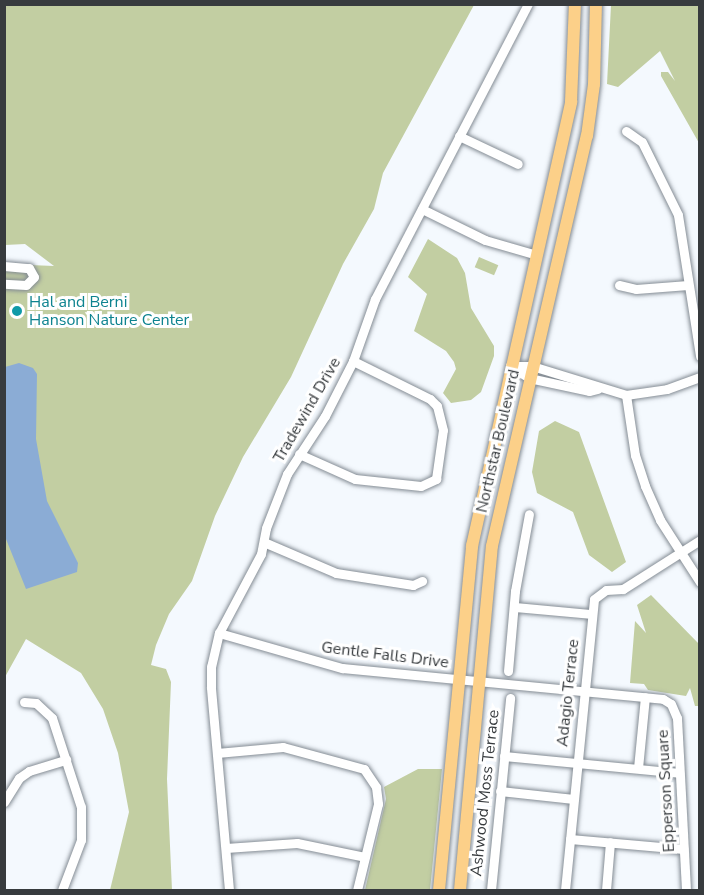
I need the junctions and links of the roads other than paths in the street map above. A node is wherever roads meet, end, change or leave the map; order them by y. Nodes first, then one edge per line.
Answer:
1 (528, 4) edge
2 (575, 4) edge
3 (596, 4) edge
4 (626, 131) dead end
5 (459, 136) junction
6 (518, 164) dead end
7 (422, 209) junction
8 (537, 255) junction
9 (4, 266) edge
10 (4, 284) edge
11 (619, 285) dead end
12 (688, 285) junction
13 (699, 356) edge
14 (353, 362) junction
15 (510, 366) junction
16 (531, 372) junction
17 (699, 377) edge
18 (626, 395) junction
19 (299, 454) junction
20 (529, 514) dead end
21 (699, 540) edge
22 (266, 543) junction
23 (680, 554) junction
24 (422, 581) dead end
25 (699, 582) edge
26 (514, 607) junction
27 (591, 614) junction
28 (219, 633) junction
29 (507, 671) dead end
30 (459, 679) junction
31 (480, 681) junction
32 (584, 691) junction
33 (645, 697) junction
34 (510, 698) dead end
35 (24, 702) dead end
36 (217, 753) junction
37 (504, 756) junction
38 (66, 760) junction
39 (576, 763) junction
40 (638, 768) junction
41 (680, 772) junction
42 (500, 791) junction
43 (574, 799) junction
44 (4, 802) edge
45 (570, 839) junction
46 (610, 843) junction
47 (226, 848) junction
48 (684, 849) junction
49 (365, 857) junction
50 (62, 891) edge
51 (229, 891) edge
52 (357, 891) edge
53 (439, 891) edge
54 (460, 891) edge
55 (490, 891) edge
56 (565, 891) edge
57 (606, 891) edge
58 (686, 891) edge

1 - 5 street, Tradewind Drive
2 - 8 main road, Northstar Boulevard
3 - 16 main road, Northstar Boulevard
4 - 12 street
5 - 6 street
5 - 7 street, Tradewind Drive
7 - 8 street
7 - 14 street, Tradewind Drive
8 - 15 main road, Northstar Boulevard
9 - 10 street
11 - 12 street
12 - 13 street
14 - 19 street, Tradewind Drive
14 - 19 street
15 - 16 street
15 - 30 main road, Northstar Boulevard
16 - 18 street
16 - 31 main road, Northstar Boulevard
17 - 18 street
18 - 23 street
19 - 22 street, Tradewind Drive
20 - 26 street
21 - 23 street
22 - 24 street
22 - 28 street, Tradewind Drive
23 - 25 street
23 - 27 street, Adagio Terrace
26 - 27 street
26 - 29 street
27 - 32 street, Adagio Terrace
28 - 30 street, Gentle Falls Drive
28 - 36 street, Tradewind Drive
30 - 31 street, Gentle Falls Drive
30 - 53 main road, Northstar Boulevard
31 - 32 street, Epperson Square
31 - 54 main road, Northstar Boulevard
32 - 33 street, Epperson Square
32 - 39 street, Adagio Terrace
33 - 40 street
33 - 41 street, Epperson Square
34 - 37 street, Ashwood Moss Terrace
35 - 38 street
36 - 47 street, Tradewind Drive
36 - 49 street
37 - 39 street
37 - 42 street, Ashwood Moss Terrace
38 - 44 street
38 - 50 street
39 - 40 street
39 - 43 street, Adagio Terrace
40 - 41 street
41 - 48 street, Epperson Square
42 - 43 street
42 - 55 street, Ashwood Moss Terrace
43 - 45 street, Adagio Terrace
45 - 46 street
45 - 56 street, Adagio Terrace
46 - 48 street
46 - 57 street
47 - 49 street
47 - 51 street, Tradewind Drive
48 - 58 street, Epperson Square
49 - 52 street

